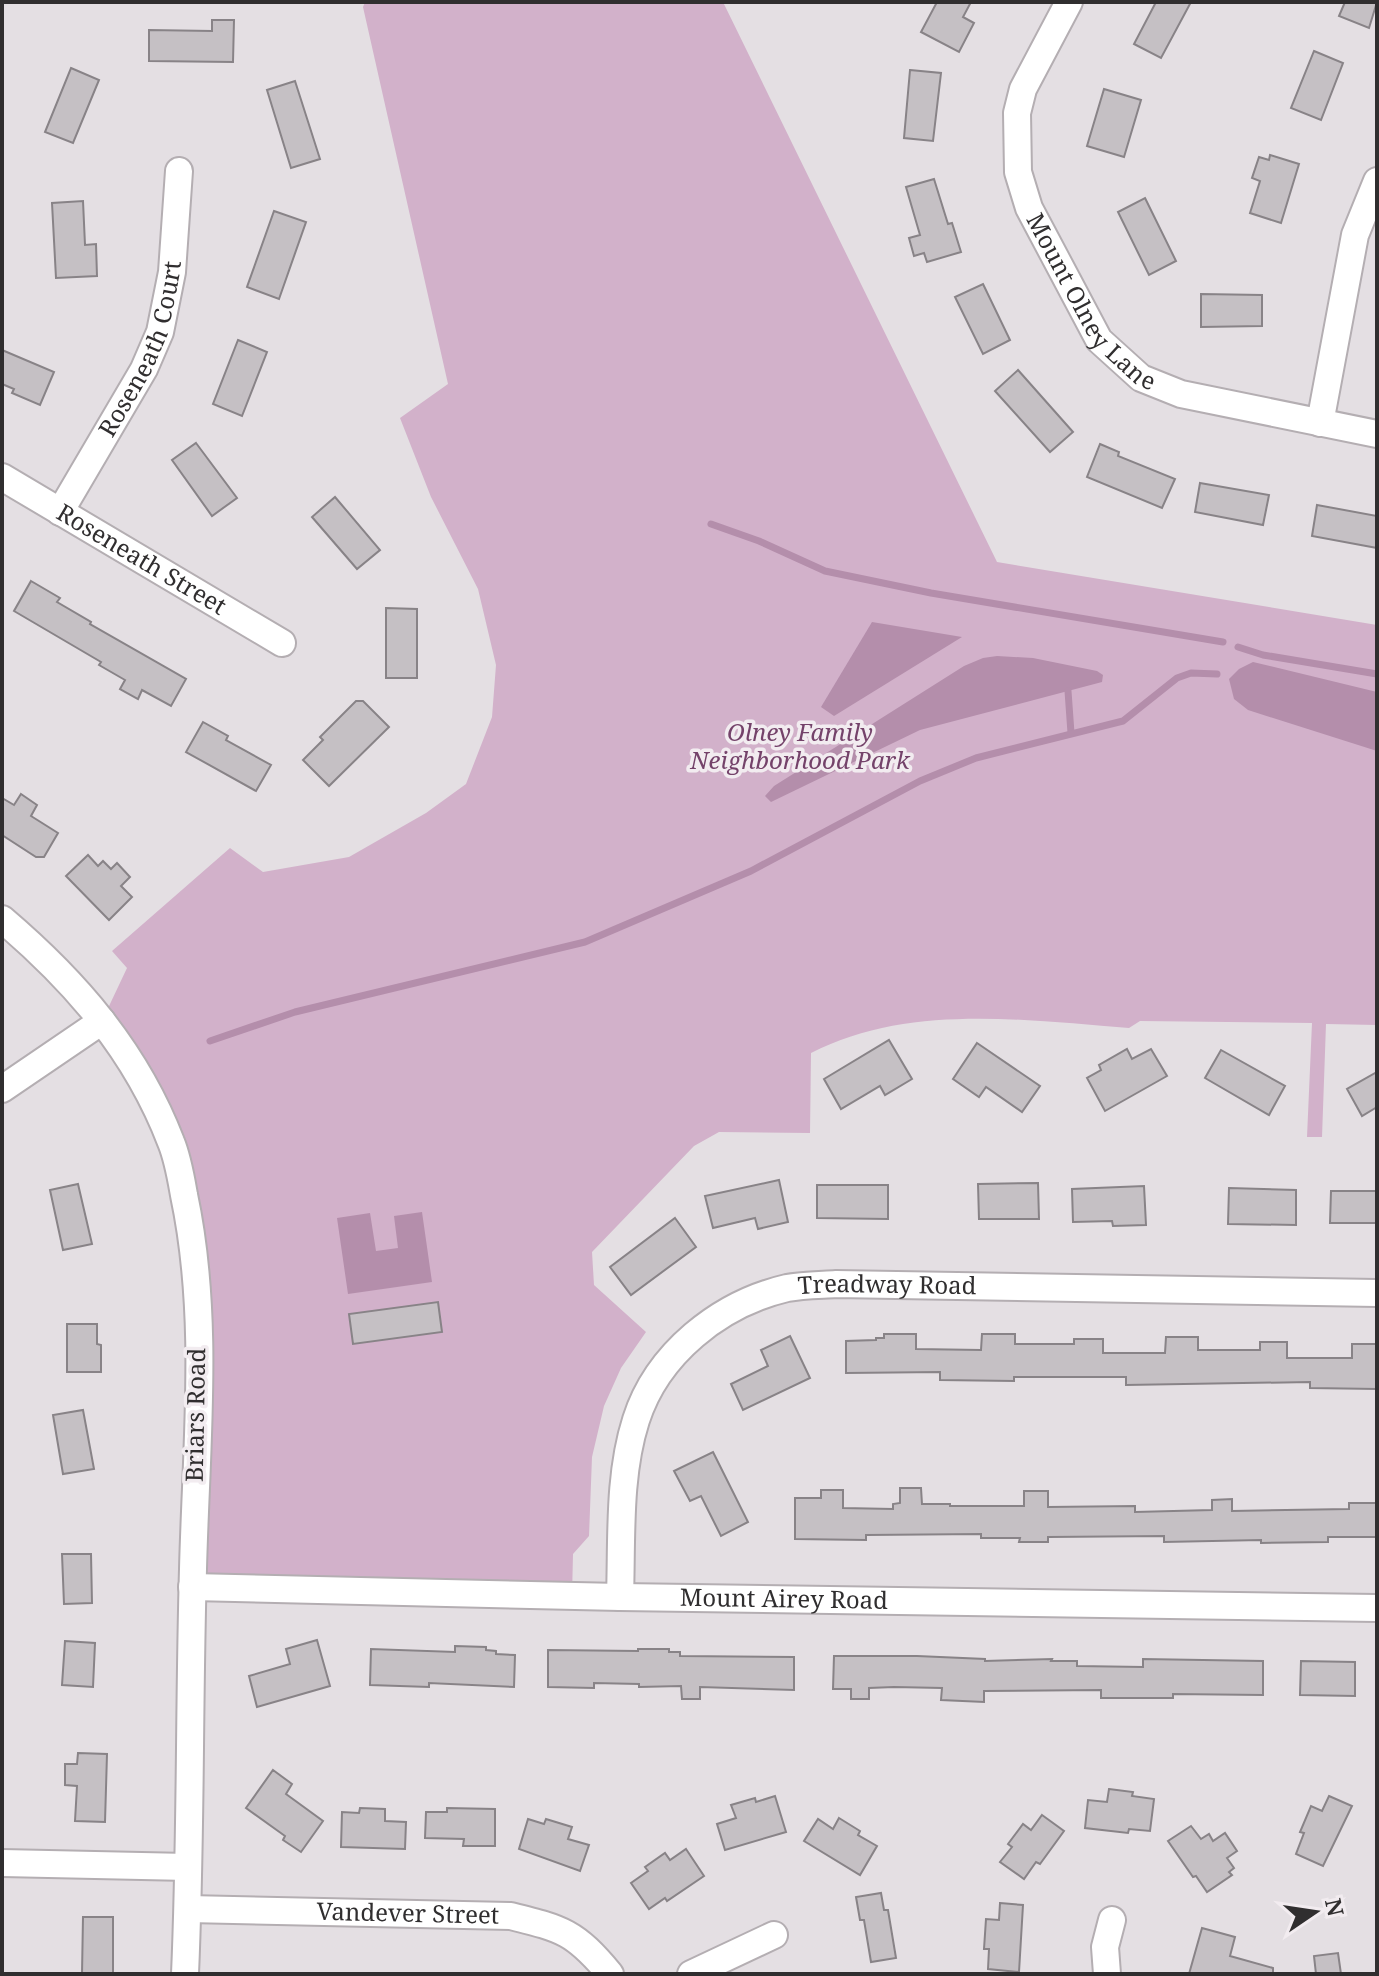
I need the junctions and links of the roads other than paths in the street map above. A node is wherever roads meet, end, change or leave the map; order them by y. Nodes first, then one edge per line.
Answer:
1 (1069, 2) edge
2 (179, 171) dead end
3 (1377, 181) edge
4 (1320, 423) junction
5 (1377, 434) edge
6 (2, 477) edge
7 (60, 512) junction
8 (282, 643) dead end
9 (2, 919) edge
10 (102, 1021) junction
11 (2, 1089) edge
12 (1377, 1293) edge
13 (192, 1587) junction
14 (620, 1597) junction
15 (1377, 1608) edge
16 (2, 1863) edge
17 (188, 1867) junction
18 (188, 1909) junction
19 (1112, 1920) dead end
20 (774, 1935) dead end
21 (185, 1974) edge
22 (610, 1974) edge
23 (691, 1974) edge
24 (1107, 1974) edge

1 - 4 street, Mount Olney Lane
2 - 7 street, Roseneath Court
3 - 4 street
4 - 5 street, Mount Olney Lane
6 - 7 street, Roseneath Street
7 - 8 street, Roseneath Street
9 - 10 street, Briars Road
10 - 11 street
10 - 13 street, Briars Road
12 - 14 street, Treadway Road
13 - 14 street, Mount Airey Road
13 - 17 street, Briars Road
14 - 15 street, Mount Airey Road
16 - 17 street
17 - 18 street, Briars Road
18 - 21 street, Briars Road
18 - 22 street, Vandever Street
19 - 24 street
20 - 23 street

